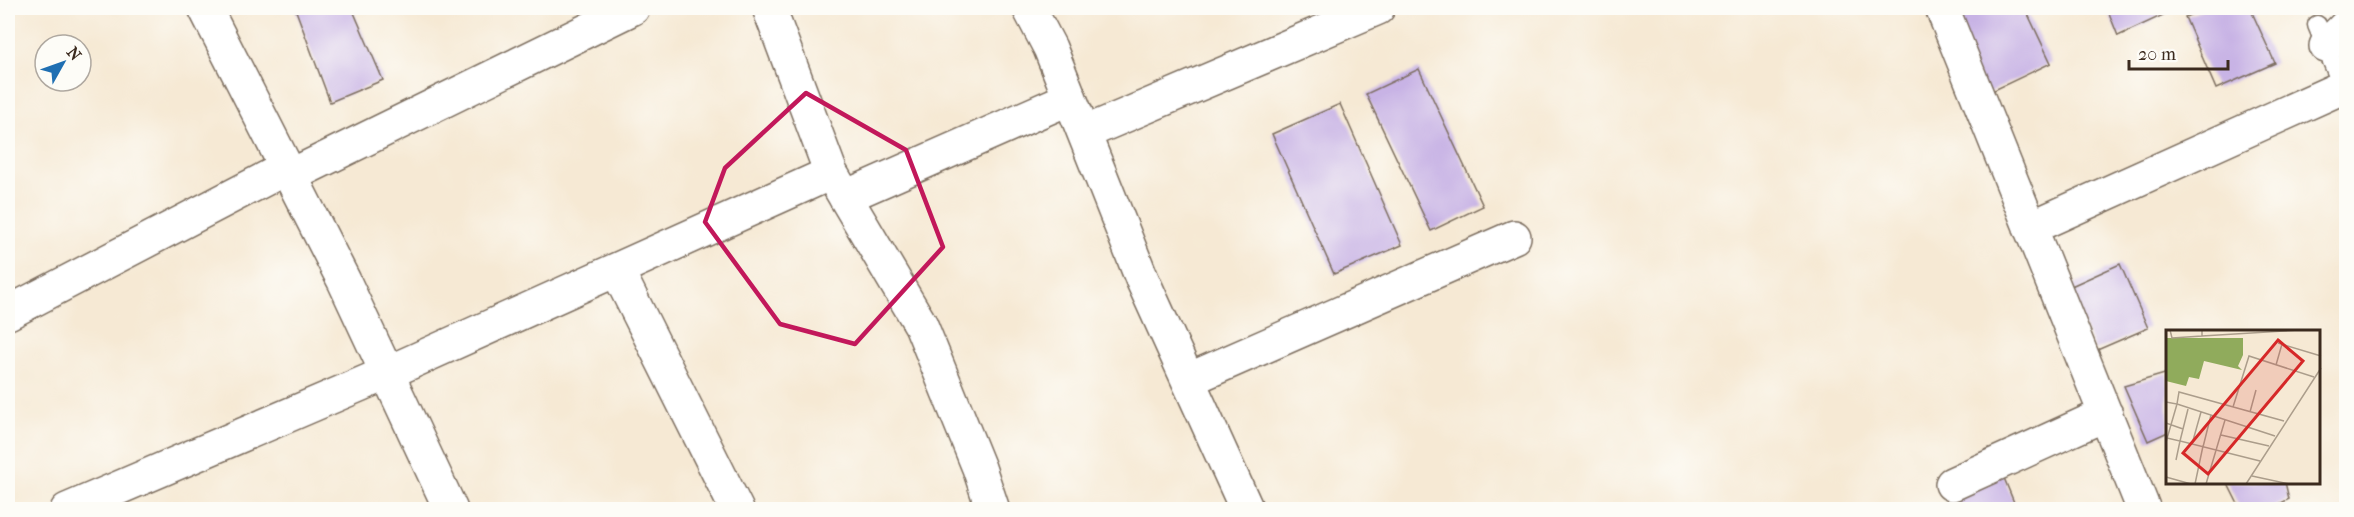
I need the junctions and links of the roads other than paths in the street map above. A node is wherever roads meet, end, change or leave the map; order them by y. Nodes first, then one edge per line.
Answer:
1 (633, 8) edge
2 (769, 8) edge
3 (1029, 8) edge
4 (1378, 8) edge
5 (1941, 8) edge
6 (214, 10) edge
7 (2330, 32) edge
8 (2345, 92) edge
9 (1070, 98) junction
10 (1084, 133) junction
11 (288, 172) junction
12 (838, 185) junction
13 (2030, 228) junction
14 (1514, 237) dead end
15 (616, 270) junction
16 (8, 313) edge
17 (387, 373) junction
18 (1188, 380) junction
19 (2106, 414) junction
20 (1952, 484) dead end
21 (67, 510) edge
22 (451, 510) edge
23 (738, 510) edge
24 (993, 510) edge
25 (1247, 510) edge
26 (2144, 510) edge

1 - 11 street
2 - 12 street
3 - 9 street
4 - 10 street
5 - 13 street
6 - 11 street
7 - 8 lane
8 - 13 street
9 - 10 street
9 - 12 street
10 - 18 street
11 - 16 street
11 - 17 street
12 - 15 street
12 - 24 street
13 - 19 street
14 - 18 street
15 - 17 street
15 - 23 street
17 - 21 street
17 - 22 street
18 - 25 street
19 - 20 street
19 - 26 street

